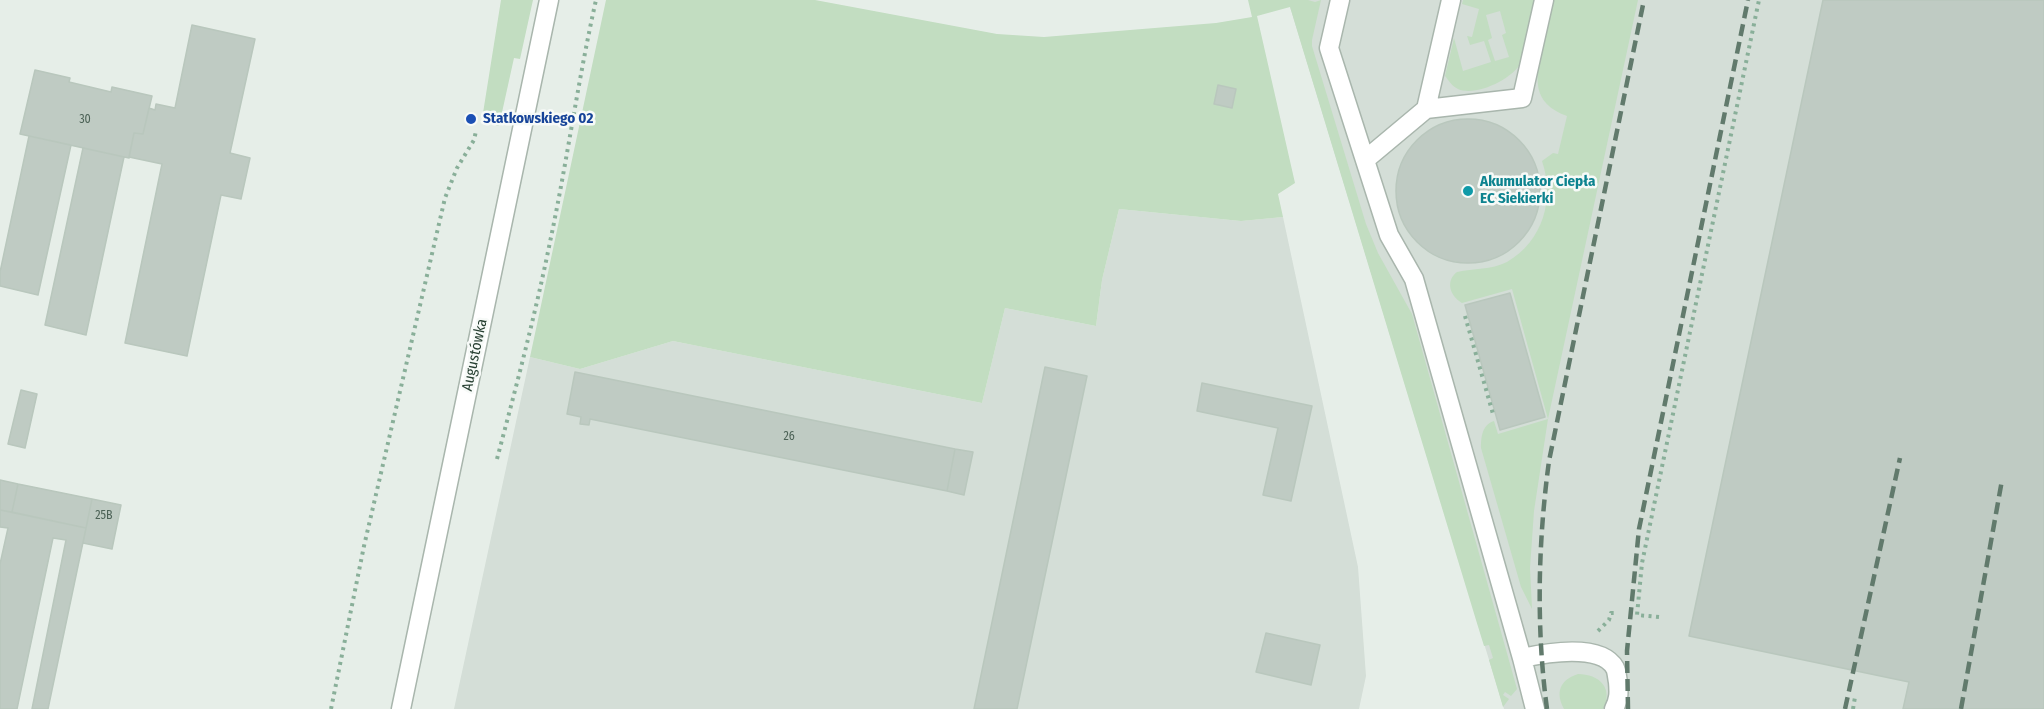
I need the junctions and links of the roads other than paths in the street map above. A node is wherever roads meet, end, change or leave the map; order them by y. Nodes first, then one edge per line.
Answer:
1 (549, 0) edge
2 (1340, 0) edge
3 (1451, 0) edge
4 (1544, 0) edge
5 (1426, 109) junction
6 (1365, 160) junction
7 (1522, 658) junction
8 (401, 709) edge
9 (1535, 709) edge
10 (1614, 709) edge

1 - 8 street, Augustówka
2 - 6 street
3 - 5 street
4 - 5 street
5 - 6 street
6 - 7 street
7 - 9 street
7 - 10 street

